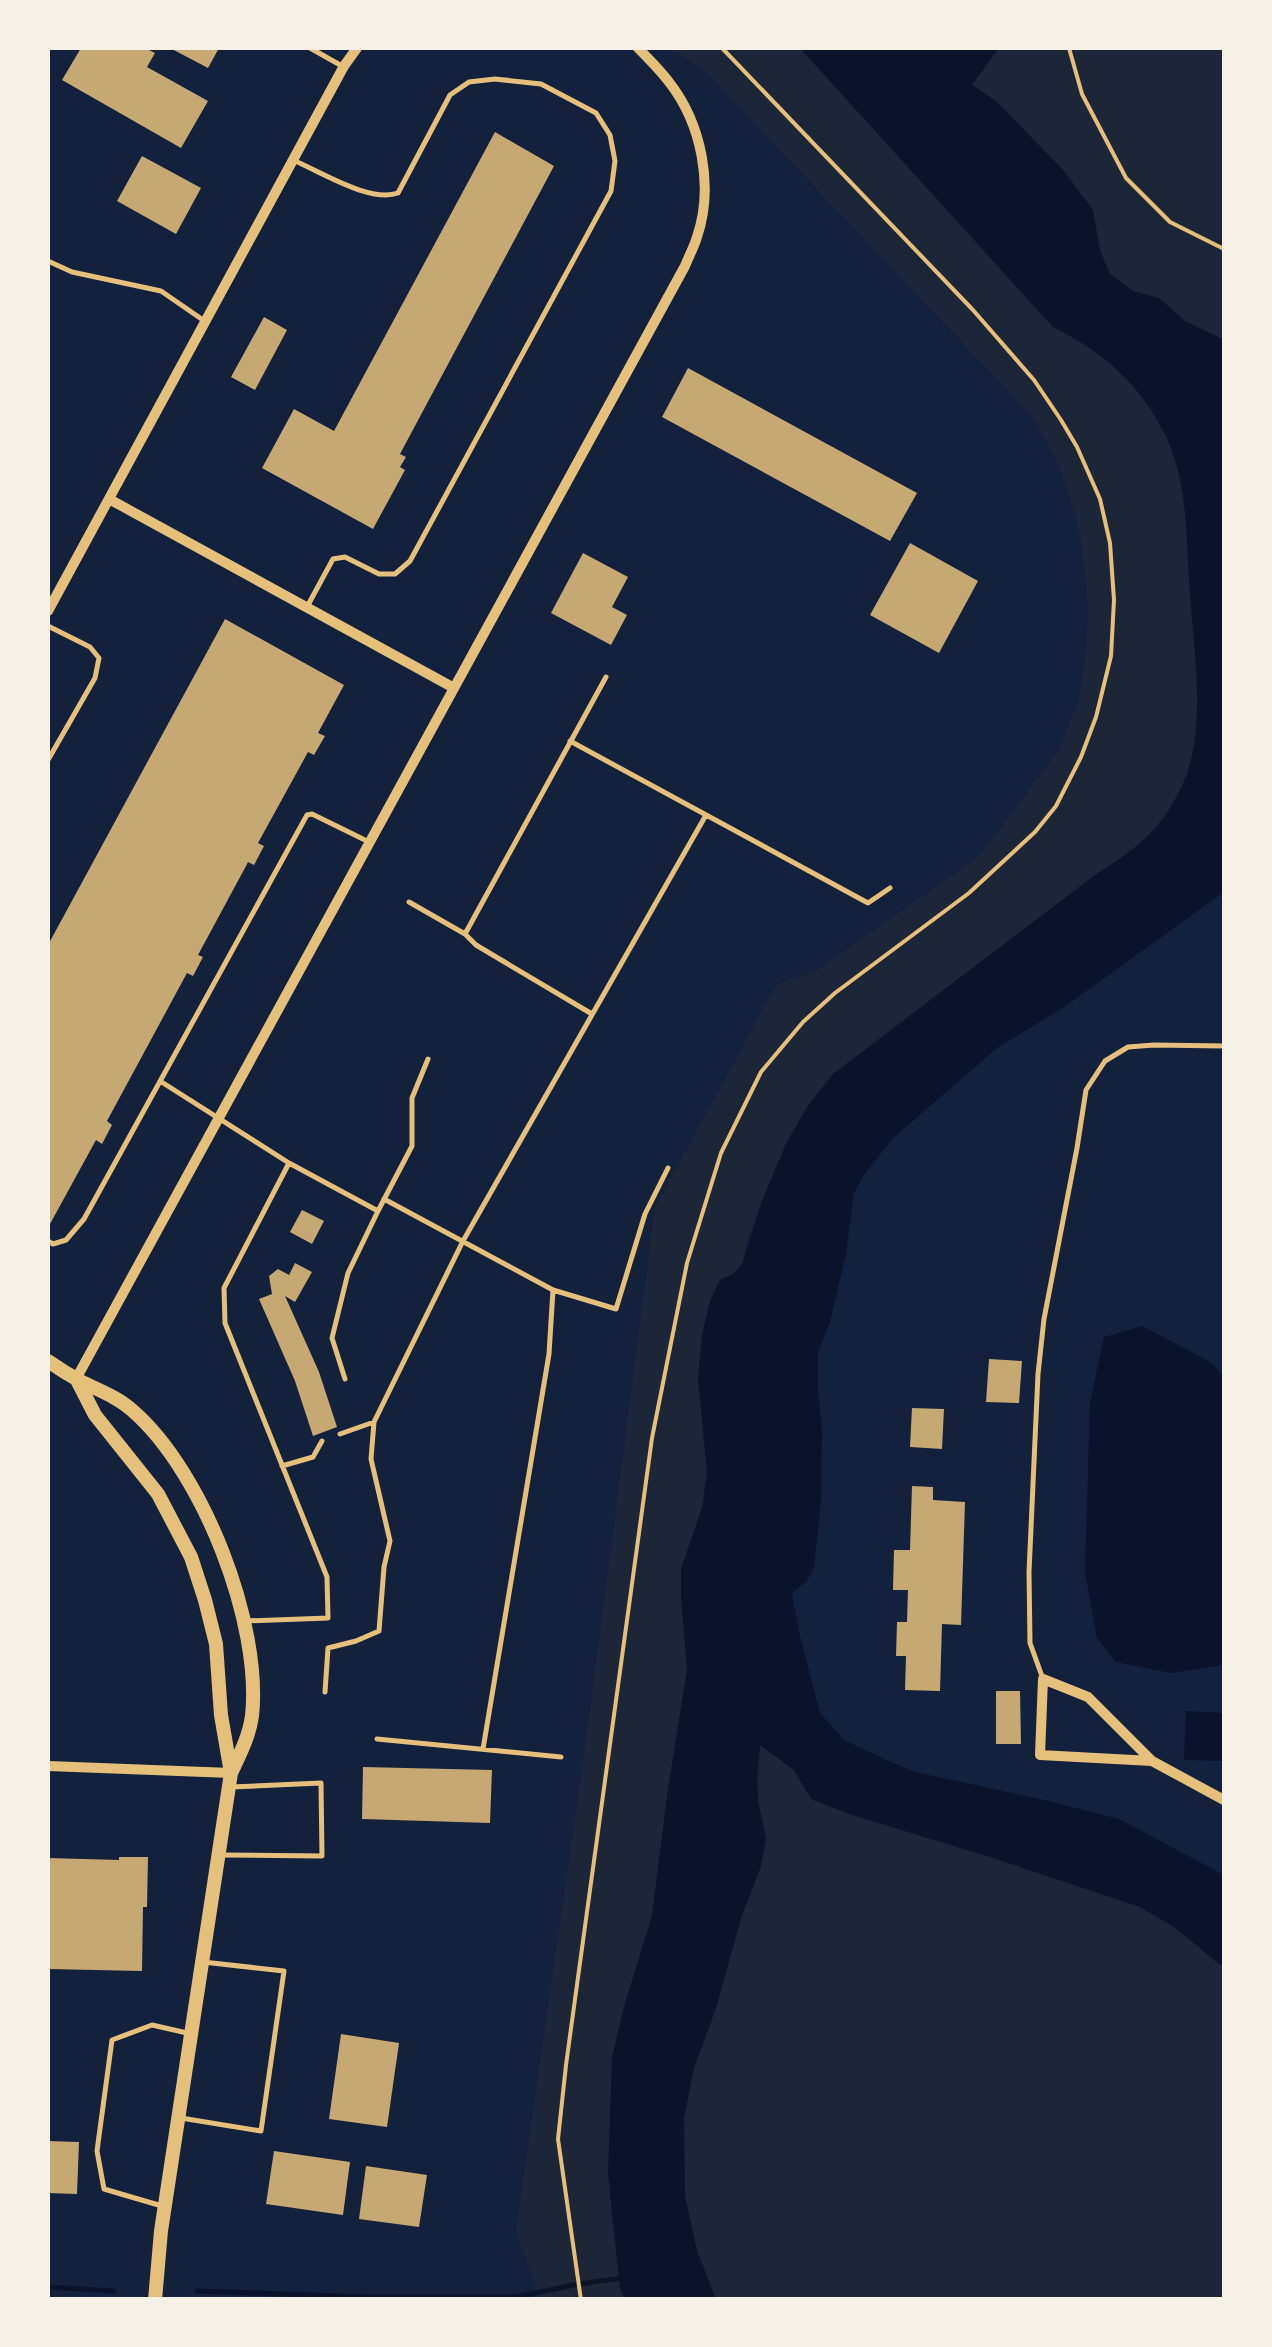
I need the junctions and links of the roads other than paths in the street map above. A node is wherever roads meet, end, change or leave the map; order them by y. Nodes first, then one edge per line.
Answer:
1 (310, 48) edge
2 (356, 48) edge
3 (638, 48) edge
4 (344, 66) junction
5 (294, 160) junction
6 (48, 260) edge
7 (205, 322) junction
8 (109, 499) junction
9 (307, 608) junction
10 (48, 611) edge
11 (48, 626) edge
12 (606, 677) dead end
13 (454, 688) junction
14 (570, 741) junction
15 (48, 760) edge
16 (706, 815) junction
17 (370, 843) junction
18 (890, 888) dead end
19 (408, 902) dead end
20 (464, 934) junction
21 (592, 1014) junction
22 (1224, 1046) edge
23 (428, 1059) dead end
24 (160, 1081) junction
25 (220, 1117) junction
26 (289, 1162) junction
27 (668, 1168) dead end
28 (384, 1199) junction
29 (378, 1210) junction
30 (48, 1241) edge
31 (463, 1241) junction
32 (553, 1290) junction
33 (48, 1361) edge
34 (76, 1379) junction
35 (345, 1379) dead end
36 (374, 1422) junction
37 (340, 1434) dead end
38 (322, 1441) dead end
39 (282, 1466) junction
40 (244, 1621) junction
41 (1043, 1679) junction
42 (324, 1692) dead end
43 (377, 1739) dead end
44 (483, 1750) junction
45 (561, 1757) dead end
46 (1152, 1760) junction
47 (48, 1766) edge
48 (230, 1780) junction
49 (1224, 1800) edge
50 (219, 1854) junction
51 (202, 1962) junction
52 (191, 2034) junction
53 (178, 2117) junction
54 (164, 2207) junction
55 (155, 2300) edge

1 - 4 lane
2 - 4 street
3 - 13 street
4 - 5 street
5 - 7 street
5 - 9 lane
6 - 7 lane
7 - 8 street
8 - 9 street
8 - 10 street
9 - 13 street
11 - 15 lane
12 - 14 lane
13 - 17 street
14 - 16 lane
14 - 20 lane
16 - 18 lane
16 - 21 lane
17 - 24 lane
17 - 25 street
19 - 20 lane
20 - 21 lane
21 - 31 lane
22 - 41 lane
23 - 28 lane
24 - 25 lane
24 - 30 lane
25 - 26 lane
25 - 34 street
26 - 29 lane
26 - 39 lane
27 - 32 lane
28 - 29 lane
28 - 31 lane
29 - 35 lane
31 - 32 lane
31 - 36 lane
32 - 44 lane
33 - 34 main road
34 - 40 main road
34 - 48 main road
36 - 37 lane
36 - 42 lane
38 - 39 lane
39 - 40 lane
40 - 48 main road
41 - 46 street
41 - 46 street
43 - 44 lane
44 - 45 lane
46 - 49 street
47 - 48 street
48 - 50 main road
48 - 50 lane
50 - 51 main road
51 - 52 main road
51 - 53 lane
52 - 53 main road
52 - 54 lane
53 - 54 main road
54 - 55 main road

